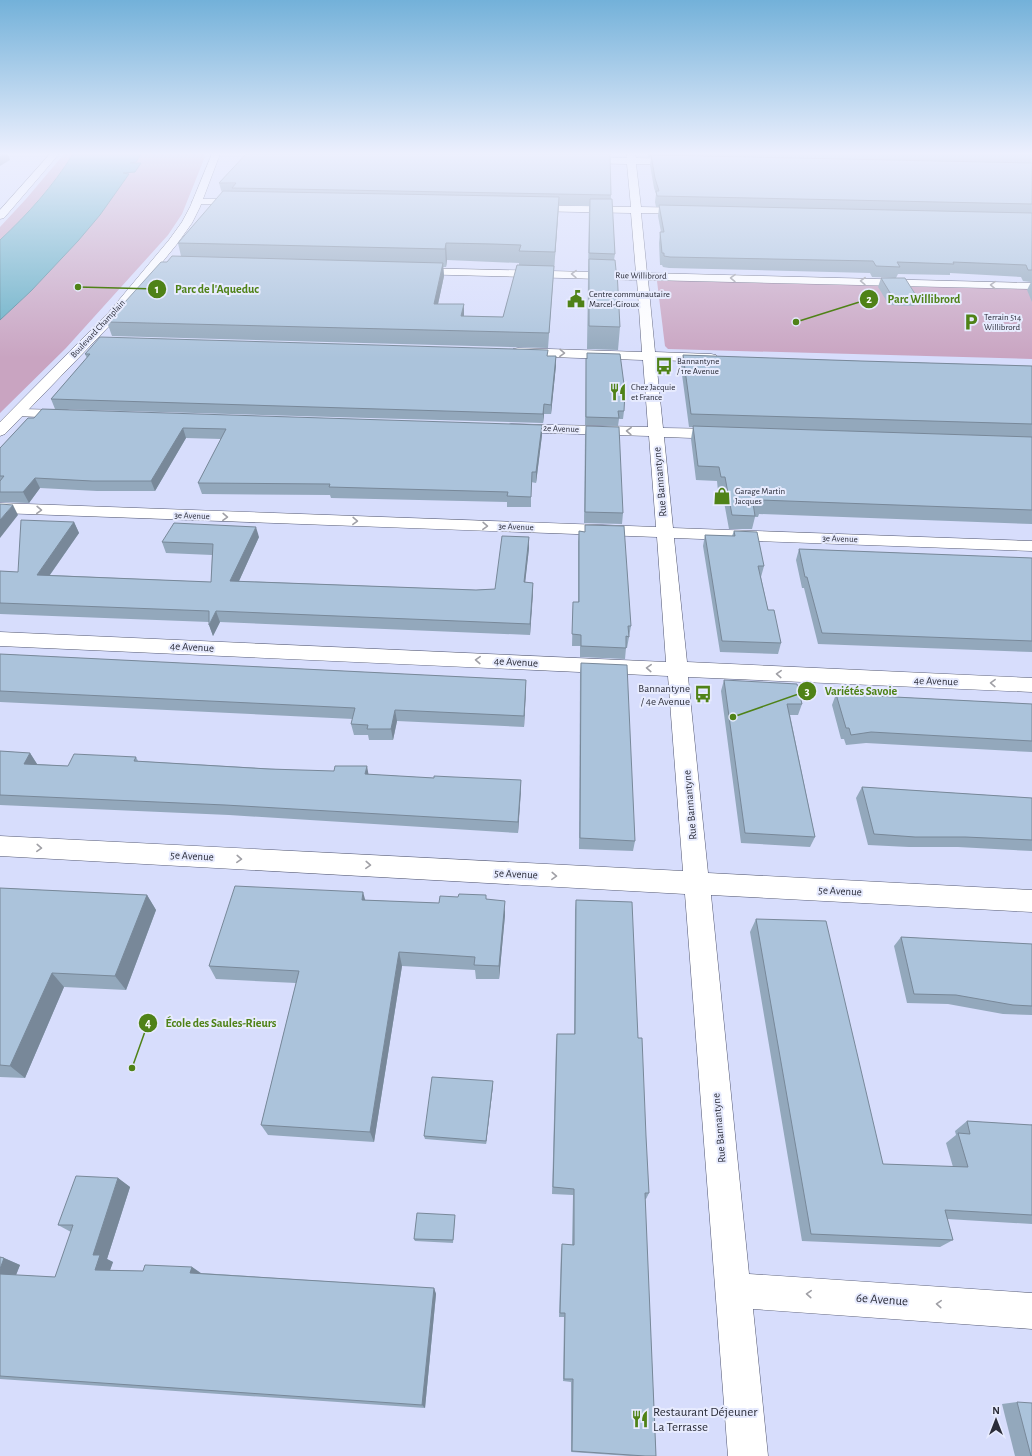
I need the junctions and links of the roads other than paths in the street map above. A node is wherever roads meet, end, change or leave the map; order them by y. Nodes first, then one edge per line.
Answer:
1 (186, 222) edge
2 (637, 222) edge
3 (155, 265) junction
4 (169, 265) edge
5 (400, 270) edge
6 (641, 276) junction
7 (1032, 286) edge
8 (89, 341) junction
9 (103, 341) edge
10 (505, 352) edge
11 (648, 356) junction
12 (724, 358) edge
13 (19, 413) junction
14 (83, 415) edge
15 (494, 427) edge
16 (0, 431) edge
17 (656, 432) junction
18 (736, 435) edge
19 (0, 508) edge
20 (665, 533) junction
21 (1032, 546) edge
22 (0, 639) edge
23 (677, 669) junction
24 (1032, 685) edge
25 (0, 846) edge
26 (697, 883) junction
27 (1032, 901) edge
28 (733, 1290) junction
29 (1032, 1311) edge
30 (748, 1456) edge

1 - 3 street, Boulevard Champlain
2 - 6 street, Rue Bannantyne
3 - 4 street
3 - 8 street, Boulevard Champlain
6 -> 5 street, Rue Willibrord
7 -> 6 street, Rue Willibrord
6 - 11 street, Rue Bannantyne
8 - 9 street
8 - 13 street, Boulevard Champlain
10 -> 11 street
11 - 12 street
11 - 17 street, Rue Bannantyne
13 - 14 street
13 - 16 street, Boulevard Champlain
17 -> 15 street, 2e Avenue
17 - 18 street, 2e Avenue
17 - 20 street, Rue Bannantyne
19 -> 20 street, 3e Avenue
20 - 21 street, 3e Avenue
20 - 23 street, Rue Bannantyne
23 -> 22 street, 4e Avenue
24 -> 23 street, 4e Avenue
23 - 26 street, Rue Bannantyne
25 -> 26 street, 5e Avenue
26 - 27 street, 5e Avenue
26 - 28 street, Rue Bannantyne
29 -> 28 street, 6e Avenue
28 - 30 street, Rue Bannantyne

